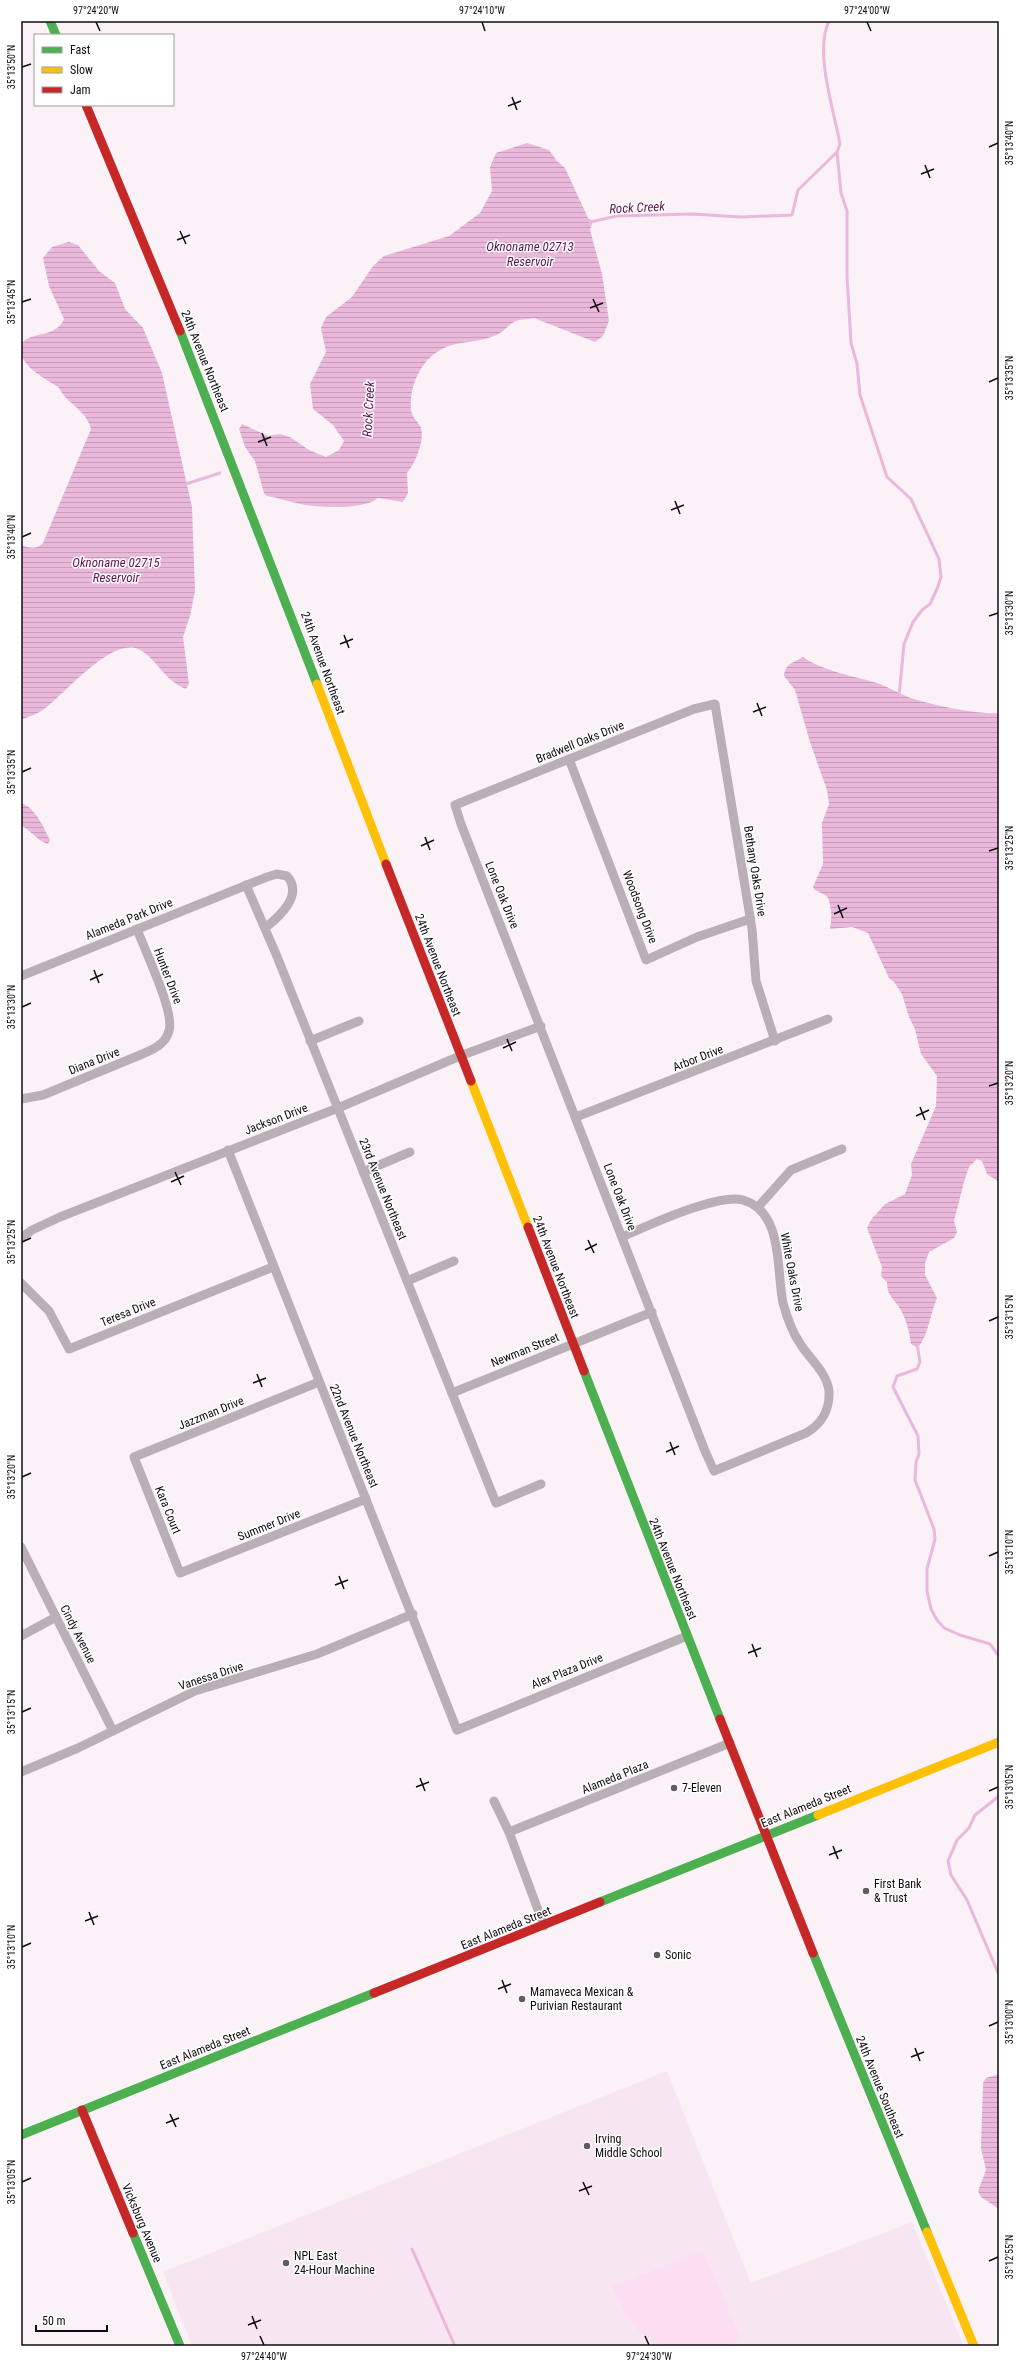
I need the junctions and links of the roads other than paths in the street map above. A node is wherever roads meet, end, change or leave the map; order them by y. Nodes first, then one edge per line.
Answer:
1 (50, 21) edge
2 (56, 34) edge
3 (86, 106) edge
4 (715, 704) joint
5 (569, 759) junction
6 (455, 805) joint
7 (246, 885) junction
8 (750, 918) junction
9 (265, 928) junction
10 (137, 930) junction
11 (21, 976) edge
12 (828, 1019) dead end
13 (359, 1021) dead end
14 (541, 1026) junction
15 (169, 1032) joint
16 (310, 1041) junction
17 (775, 1041) junction
18 (460, 1056) junction
19 (21, 1099) edge
20 (338, 1108) junction
21 (576, 1117) junction
22 (842, 1149) dead end
23 (228, 1150) junction
24 (410, 1152) dead end
25 (363, 1172) junction
26 (758, 1207) junction
27 (622, 1237) junction
28 (21, 1238) edge
29 (454, 1261) dead end
30 (273, 1267) junction
31 (407, 1281) junction
32 (21, 1283) edge
33 (652, 1312) junction
34 (573, 1343) junction
35 (320, 1382) junction
36 (452, 1393) junction
37 (828, 1406) joint
38 (134, 1457) joint
39 (541, 1484) dead end
40 (366, 1499) junction
41 (21, 1547) edge
42 (180, 1573) joint
43 (413, 1614) junction
44 (56, 1617) junction
45 (21, 1636) edge
46 (687, 1636) junction
47 (457, 1730) joint
48 (113, 1731) junction
49 (999, 1742) edge
50 (730, 1743) junction
51 (21, 1772) edge
52 (494, 1802) dead end
53 (509, 1832) junction
54 (766, 1835) junction
55 (544, 1926) junction
56 (82, 2110) junction
57 (21, 2135) edge
58 (180, 2346) edge
59 (974, 2346) edge

1 - 2 street
3 - 18 street, 24th Avenue Northeast
4 - 5 street, Bradwell Oaks Drive
4 - 8 street, Bethany Oaks Drive
5 - 6 street, Bradwell Oaks Drive
5 - 8 street, Woodsong Drive
6 - 14 street, Lone Oak Drive
7 - 9 street, 23rd Avenue Northeast
7 - 9 street, Alameda Park Drive
7 - 10 street, Alameda Park Drive
8 - 17 street, Bethany Oaks Drive
9 - 16 street, 23rd Avenue Northeast
10 - 11 street, Alameda Park Drive
10 - 15 street, Hunter Drive
12 - 17 street, Arbor Drive
13 - 16 street
14 - 18 street, Jackson Drive
14 - 21 street, Lone Oak Drive
15 - 19 street, Diana Drive
16 - 20 street, 23rd Avenue Northeast
17 - 21 street, Arbor Drive
18 - 20 street, Jackson Drive
18 - 34 street, 24th Avenue Northeast
20 - 23 street, Jackson Drive
20 - 25 street, 23rd Avenue Northeast
21 - 27 street, Lone Oak Drive
22 - 26 street
23 - 28 street, Jackson Drive
23 - 30 street, 22nd Avenue Northeast
24 - 25 street
25 - 31 street, 23rd Avenue Northeast
26 - 27 street
26 - 37 street, White Oaks Drive
27 - 33 street, Lone Oak Drive
29 - 31 street
30 - 32 street, Teresa Drive
30 - 35 street, 22nd Avenue Northeast
31 - 36 street, 23rd Avenue Northeast
33 - 34 street, Newman Street
33 - 37 street, Lone Oak Drive
34 - 36 street, Newman Street
34 - 46 street, 24th Avenue Northeast
35 - 38 street, Jazzman Drive
35 - 40 street, 22nd Avenue Northeast
36 - 39 street, 23rd Avenue Northeast
38 - 42 street, Kara Court
40 - 42 street, Summer Drive
40 - 43 street, 22nd Avenue Northeast
41 - 44 street, Cindy Avenue
43 - 47 street, 22nd Avenue Northeast
43 - 48 street, Vanessa Drive
44 - 45 street
44 - 48 street, Cindy Avenue
46 - 47 street, Alex Plaza Drive
46 - 50 street, 24th Avenue Northeast
48 - 51 street, Vanessa Drive
49 - 54 street, East Alameda Street
50 - 53 street, Alameda Plaza
50 - 54 street, 24th Avenue Northeast
52 - 53 street
53 - 55 street
54 - 55 street, East Alameda Street
54 - 59 street, 24th Avenue Southeast
55 - 56 street, East Alameda Street
56 - 57 street, East Alameda Street
56 - 58 street, Vicksburg Avenue

